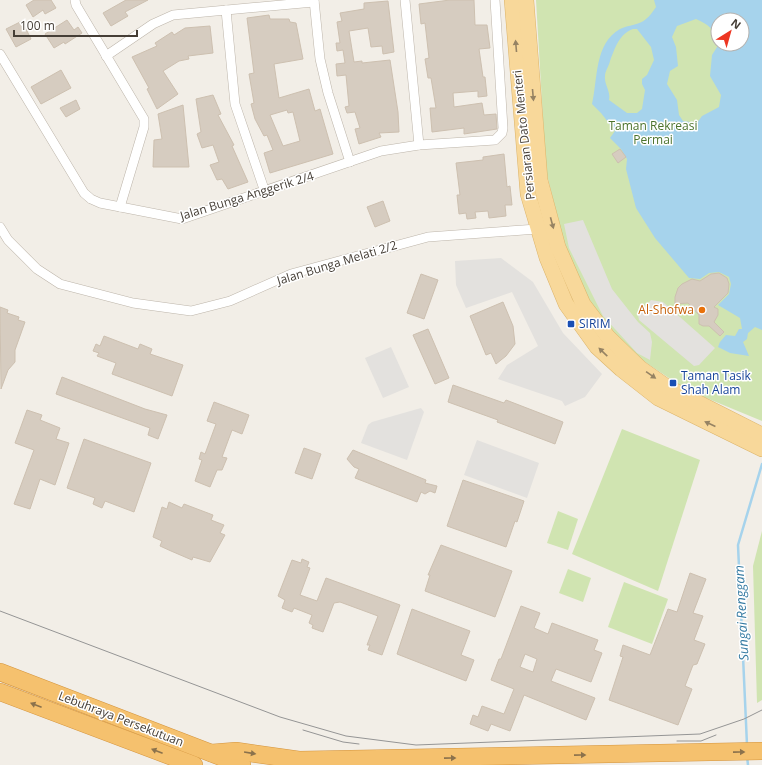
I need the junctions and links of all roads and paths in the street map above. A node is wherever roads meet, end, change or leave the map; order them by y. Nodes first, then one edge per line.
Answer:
1 (75, 0) edge
2 (405, 0) edge
3 (495, 0) edge
4 (512, 0) edge
5 (526, 0) edge
6 (314, 1) edge
7 (226, 10) junction
8 (0, 54) edge
9 (106, 56) junction
10 (419, 145) junction
11 (350, 162) junction
12 (265, 192) junction
13 (120, 207) junction
14 (0, 228) edge
15 (537, 229) junction
16 (753, 435) edge
17 (762, 448) edge
18 (0, 672) edge
19 (0, 692) edge
20 (762, 751) edge
21 (212, 753) junction
22 (194, 765) edge
23 (242, 765) edge

1 - 9 street
2 - 10 street
3 - 10 street, Jalan Bunga Anggerik 2/4
15 -> 4 main road, Persiaran Dato Menteri
5 -> 16 main road, Persiaran Dato Menteri
6 - 7 street
6 - 11 street
7 - 9 street
7 - 12 street
8 - 13 street, Jalan Bunga Anggerik 2/4
9 - 13 street
10 - 11 street, Jalan Bunga Anggerik 2/4
11 - 12 street, Jalan Bunga Anggerik 2/4
12 - 13 street, Jalan Bunga Anggerik 2/4
14 - 15 street, Jalan Bunga Melati 2/2
16 -> 15 main road, Persiaran Dato Menteri
16 - 17 main road, Persiaran Dato Menteri
18 - 21 highway, Lebuhraya Persekutuan
22 -> 19 highway, Lebuhraya Persekutuan
21 -> 20 highway
21 - 23 highway, Lebuhraya Persekutuan

